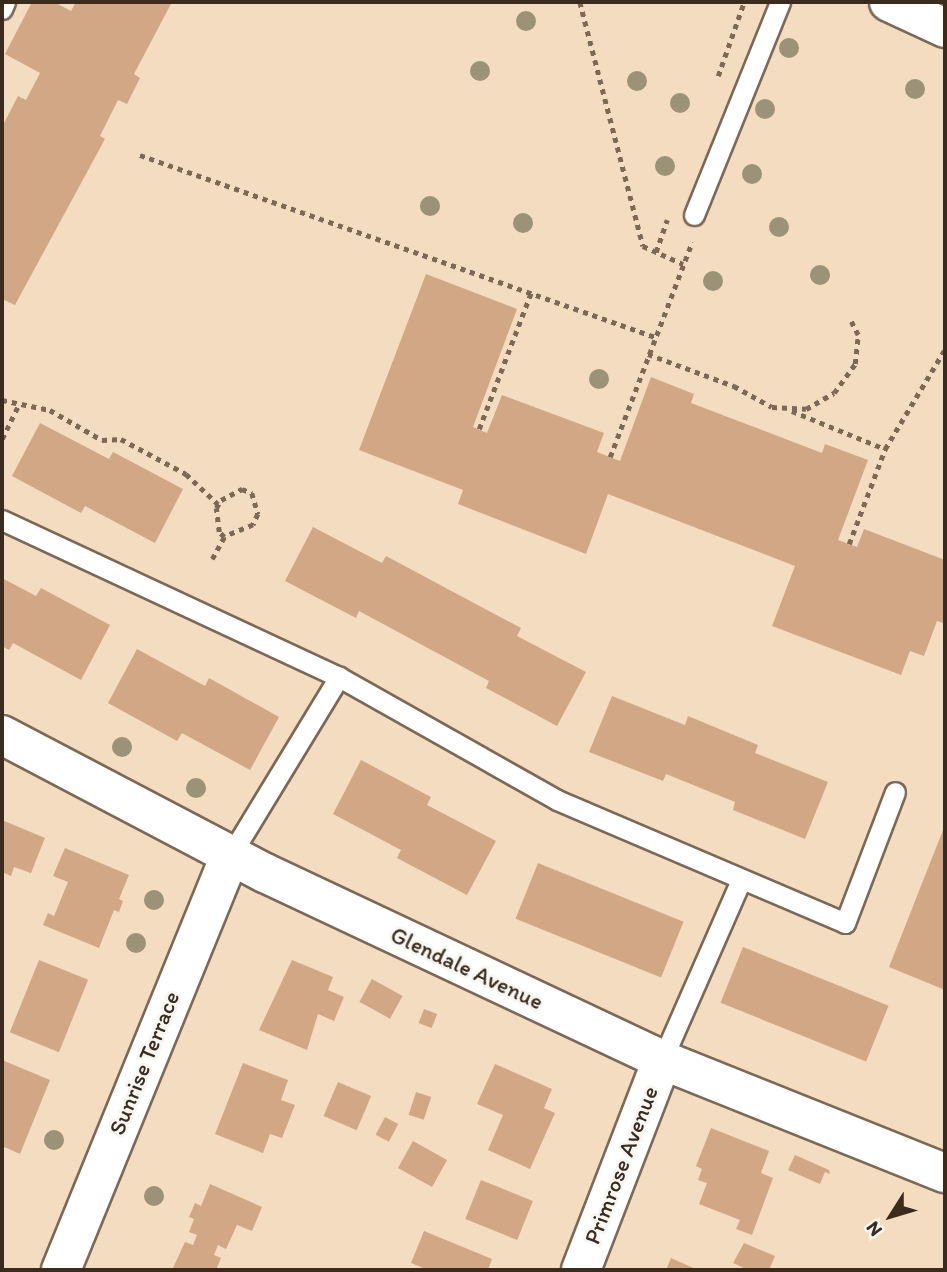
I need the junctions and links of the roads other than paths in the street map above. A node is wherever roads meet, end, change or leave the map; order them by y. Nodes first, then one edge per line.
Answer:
1 (5, 2) edge
2 (780, 2) edge
3 (889, 2) edge
4 (2, 9) edge
5 (945, 28) edge
6 (694, 215) road end
7 (2, 520) edge
8 (339, 677) junction
9 (2, 735) edge
10 (895, 792) dead end
11 (229, 856) junction
12 (741, 880) junction
13 (662, 1060) junction
14 (945, 1173) edge
15 (61, 1270) edge
16 (582, 1270) edge

1 - 4 lane
2 - 6 lane
3 - 5 street
7 - 8 lane
8 - 11 lane
8 - 12 lane
9 - 11 street, Glendale Avenue
10 - 12 lane
11 - 13 street, Glendale Avenue
11 - 15 street, Sunrise Terrace
12 - 13 lane
13 - 14 street, Glendale Avenue
13 - 16 street, Primrose Avenue

